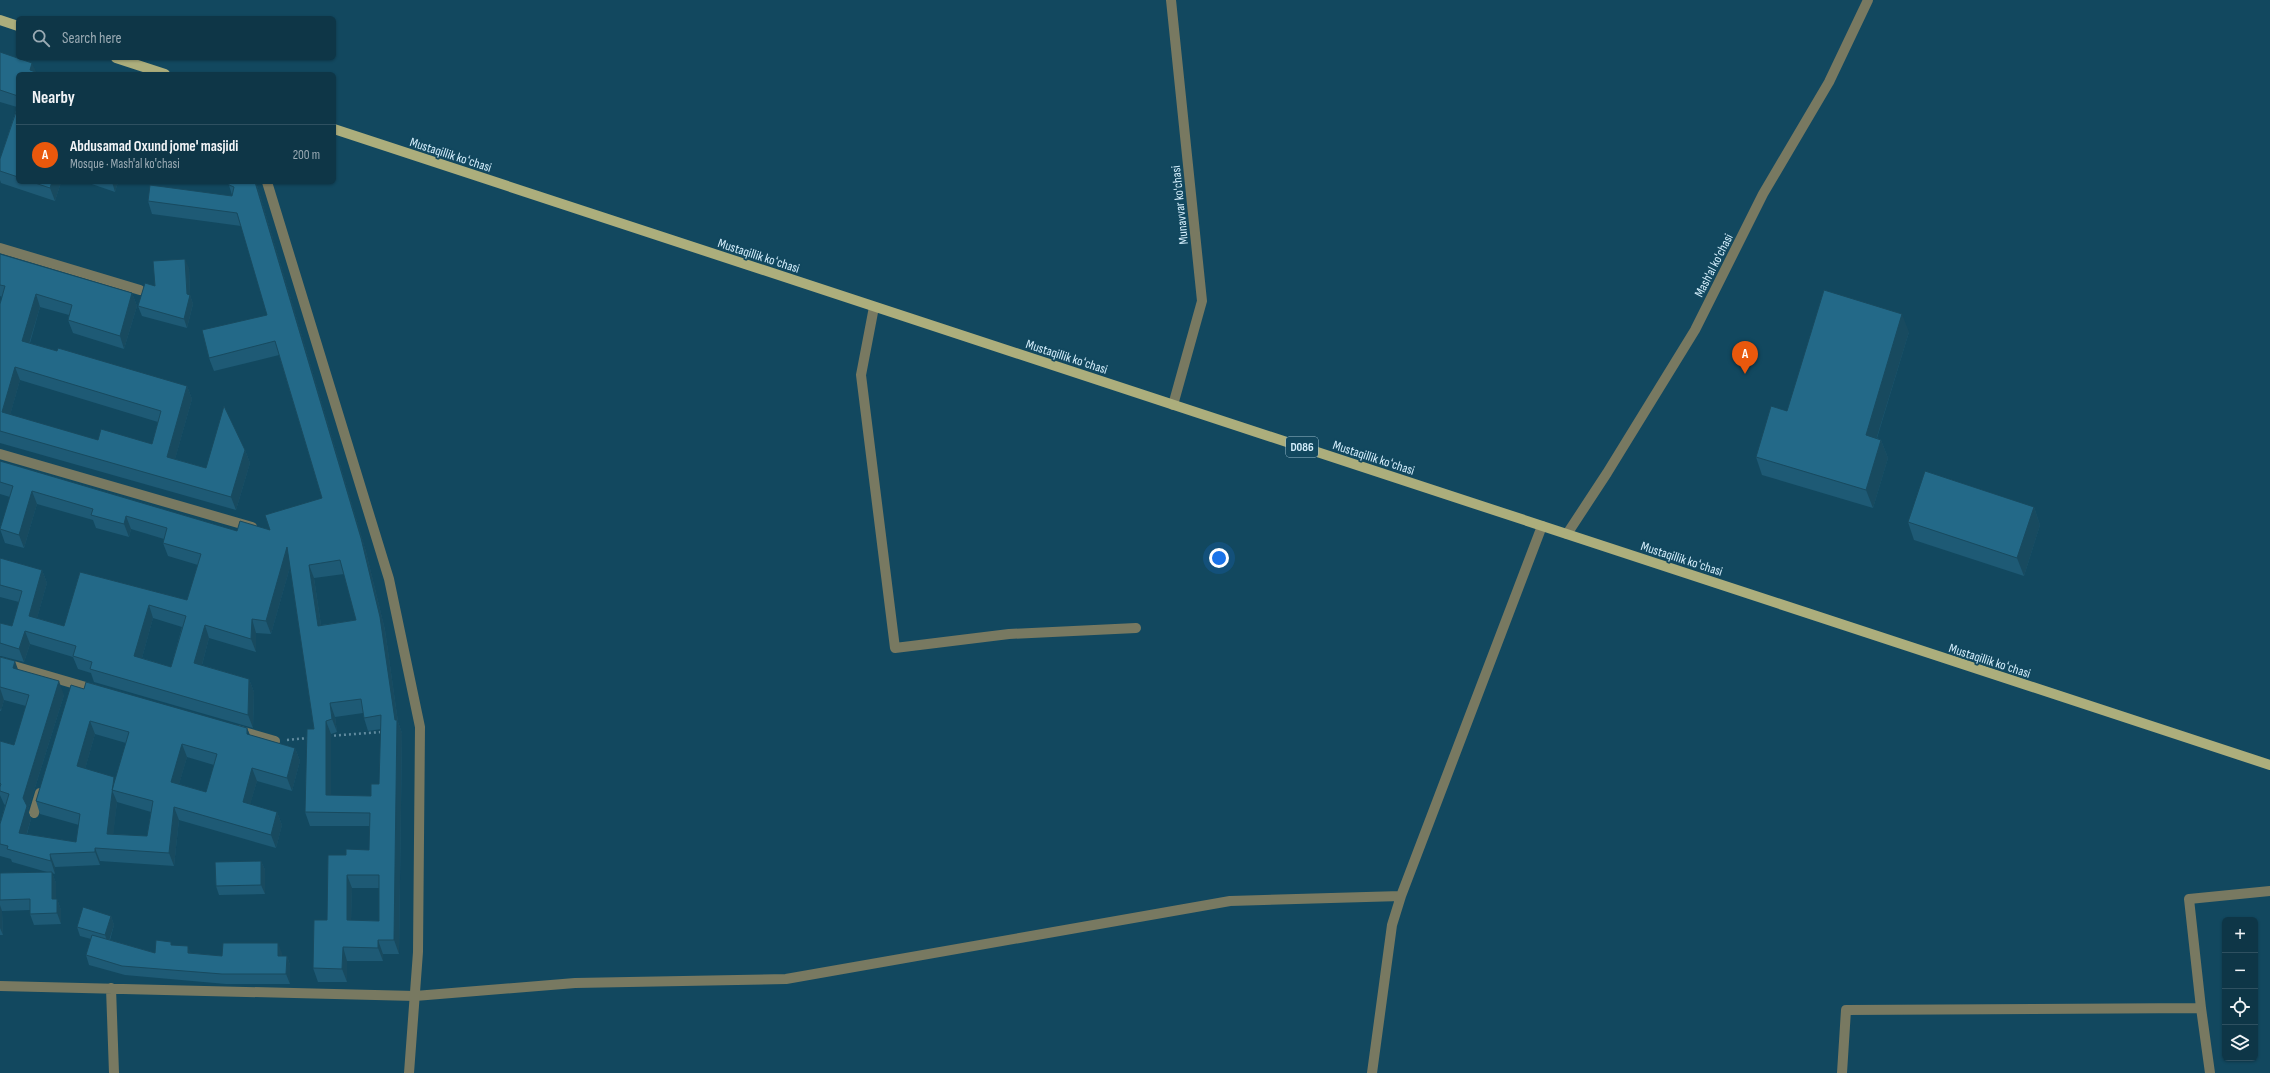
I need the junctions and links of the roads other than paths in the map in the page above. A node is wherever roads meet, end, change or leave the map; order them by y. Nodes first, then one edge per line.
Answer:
1 (1171, 0) edge
2 (1868, 0) edge
3 (0, 20) edge
4 (16, 25) edge
5 (122, 60) edge
6 (159, 72) edge
7 (336, 131) edge
8 (268, 184) edge
9 (0, 248) edge
10 (140, 290) dead end
11 (874, 307) junction
12 (1173, 405) junction
13 (0, 454) edge
14 (1542, 526) junction
15 (257, 529) edge
16 (1567, 534) junction
17 (1136, 628) dead end
18 (0, 662) edge
19 (103, 692) edge
20 (230, 728) edge
21 (275, 741) edge
22 (2270, 765) edge
23 (44, 782) edge
24 (34, 813) dead end
25 (2270, 891) edge
26 (1401, 896) junction
27 (0, 986) edge
28 (111, 988) junction
29 (415, 996) junction
30 (2201, 1008) junction
31 (114, 1073) edge
32 (409, 1073) edge
33 (1372, 1073) edge
34 (1842, 1073) edge
35 (2210, 1073) edge

1 - 12 street, Munavvar ko'chasi
2 - 16 street, Mash'al ko'chasi
3 - 4 main road
5 - 6 main road
7 - 11 main road, Mustaqillik koʻchasi / D086
8 - 29 street
9 - 10 street
11 - 12 main road, Mustaqillik koʻchasi / D086
11 - 17 street
12 - 14 main road, Mustaqillik koʻchasi / D086
13 - 15 street
14 - 16 main road, Mustaqillik koʻchasi / D086
14 - 26 street
16 - 22 main road, Mustaqillik koʻchasi / D086
18 - 19 street
20 - 21 street
23 - 24 street
25 - 30 street
26 - 29 street
26 - 33 street
27 - 28 street
28 - 29 street
28 - 31 street
29 - 32 street
30 - 34 street
30 - 35 street

